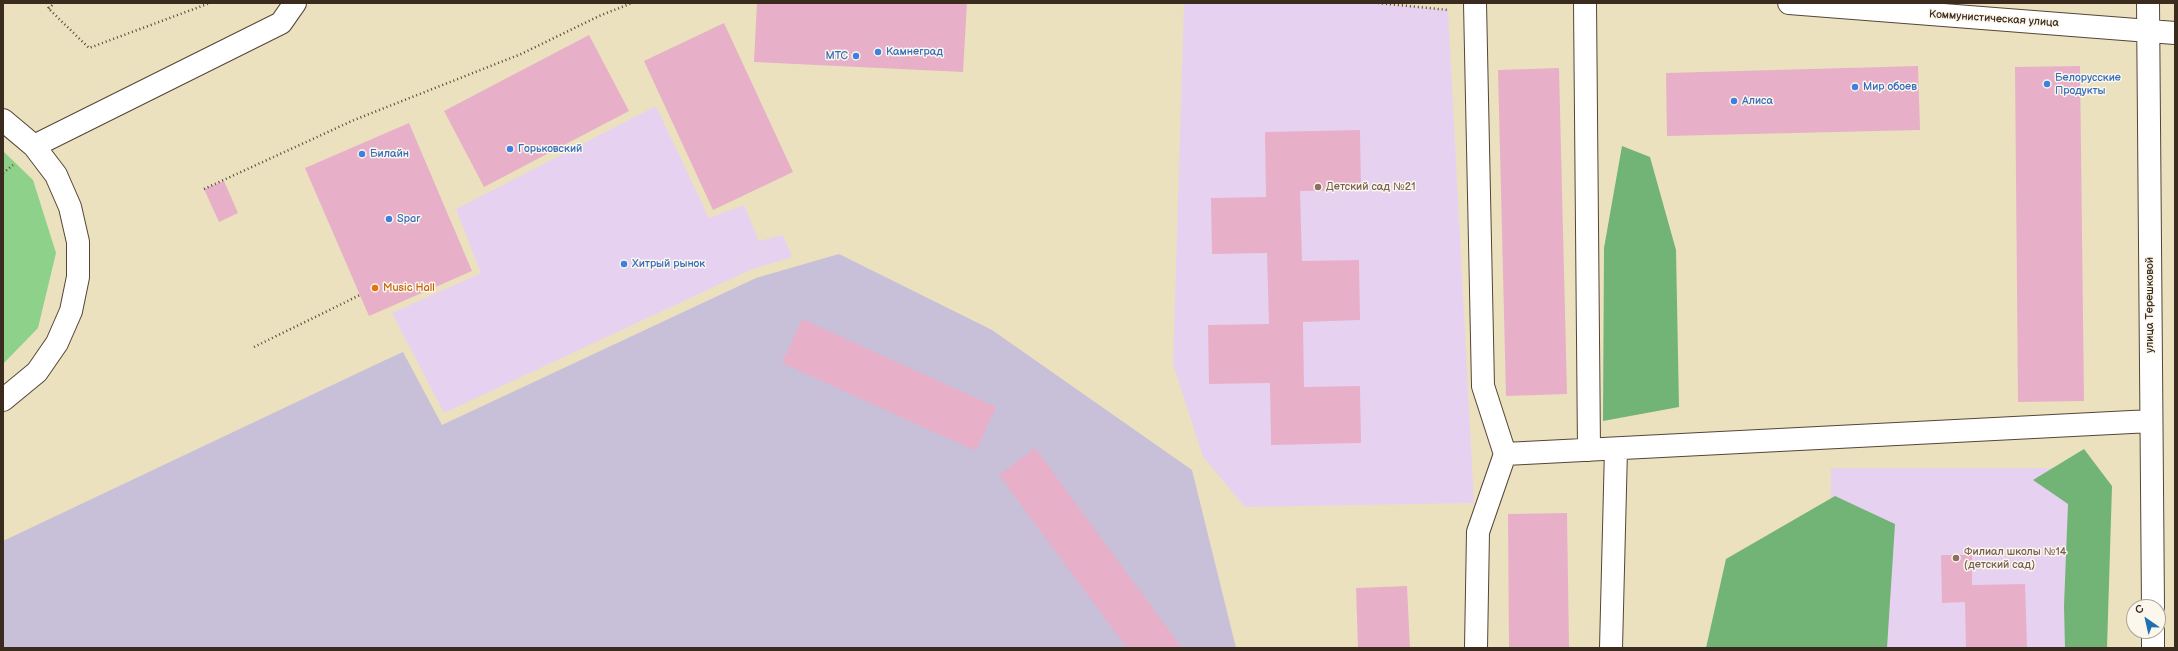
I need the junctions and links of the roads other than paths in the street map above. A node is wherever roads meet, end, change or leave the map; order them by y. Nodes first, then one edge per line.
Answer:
1 (295, 3) edge
2 (1475, 3) edge
3 (1585, 3) edge
4 (1789, 3) edge
5 (2148, 3) edge
6 (2148, 31) junction
7 (2175, 33) edge
8 (3, 120) edge
9 (34, 146) junction
10 (3, 400) edge
11 (2151, 421) junction
12 (1616, 449) junction
13 (1589, 450) junction
14 (1505, 454) junction
15 (2153, 599) edge
16 (1476, 648) edge
17 (1611, 648) edge

1 - 9 street
2 - 14 street
3 - 13 street
4 - 6 street, Коммунистическая улица
5 - 6 street, улица Терешковой
6 - 7 street, Коммунистическая улица
6 - 11 street, улица Терешковой
8 - 9 street
9 - 10 street
11 - 12 street
11 - 15 street, улица Терешковой
12 - 13 street
12 - 17 street
13 - 14 street
14 - 16 street

